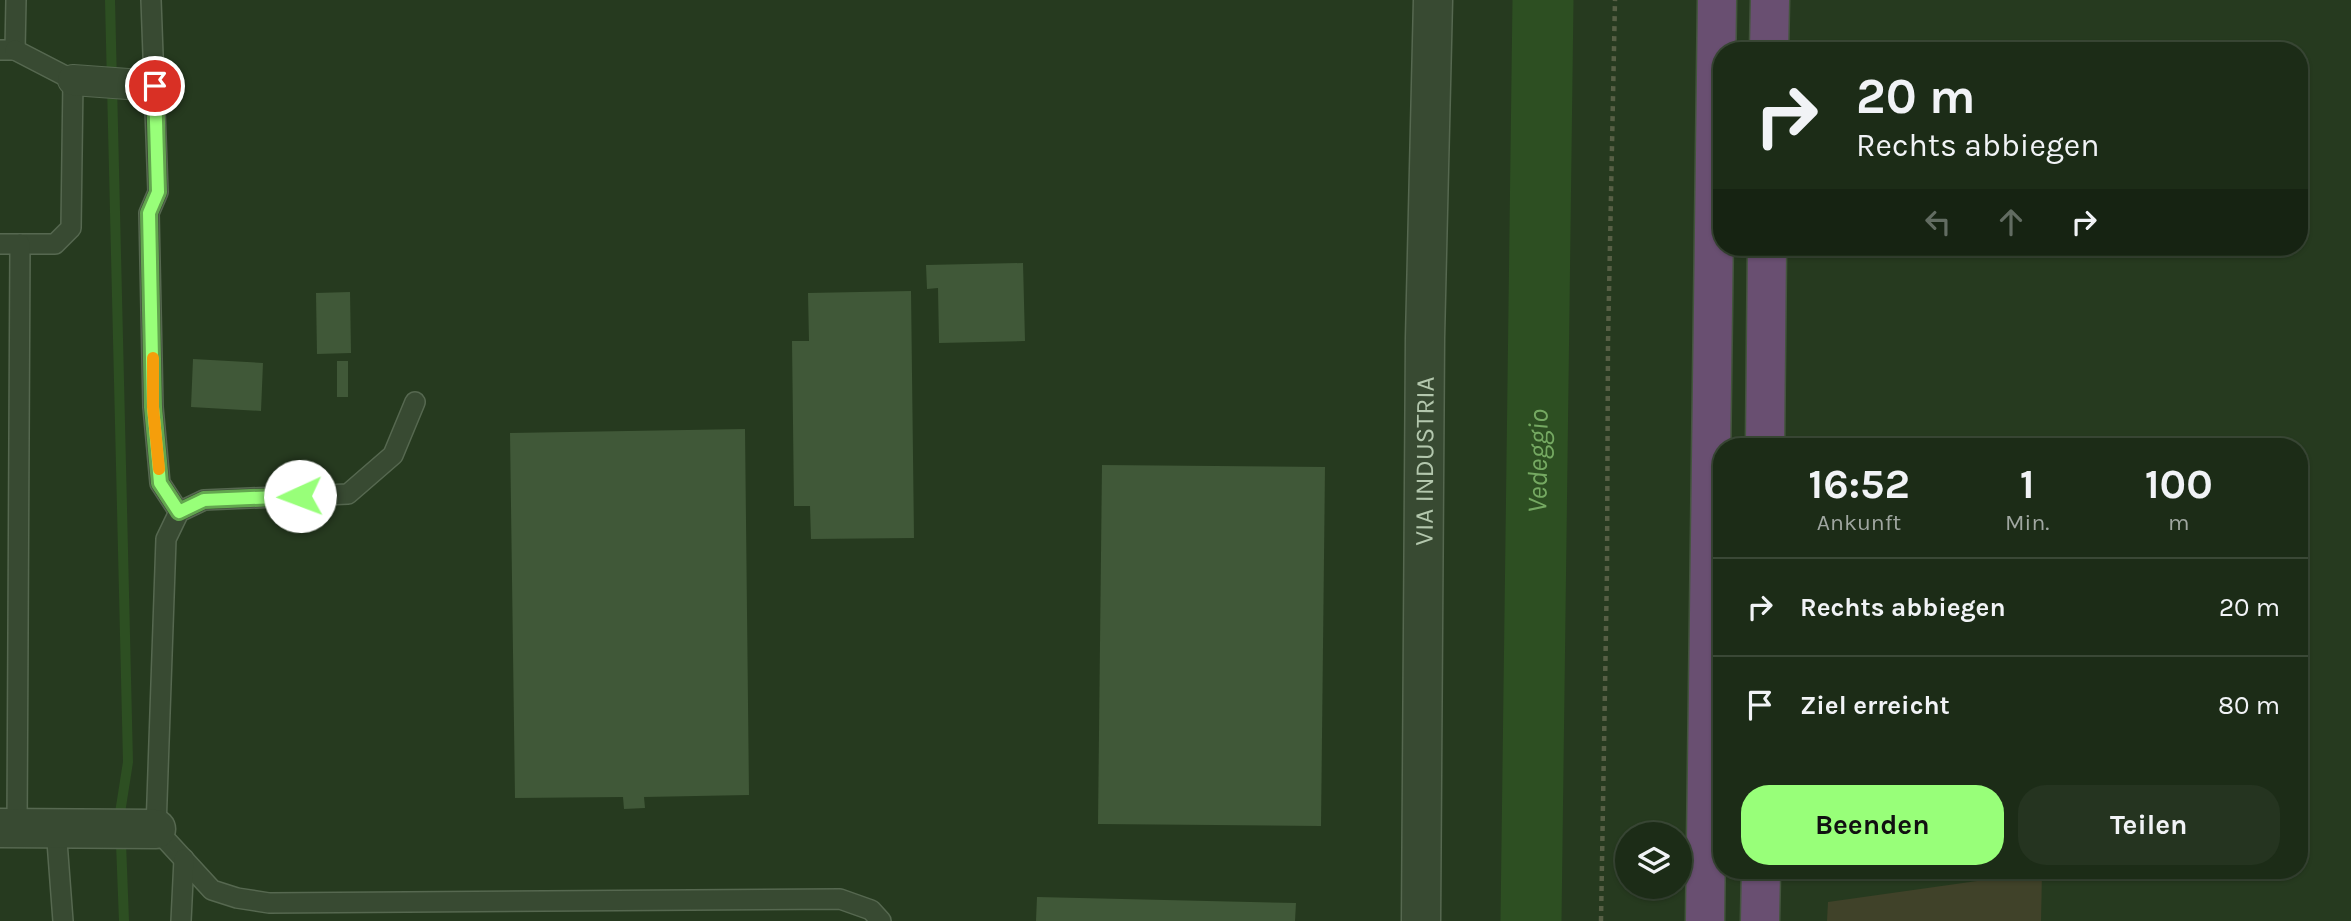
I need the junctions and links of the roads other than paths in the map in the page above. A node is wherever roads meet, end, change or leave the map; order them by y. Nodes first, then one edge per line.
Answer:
1 (16, 0) edge
2 (152, 0) edge
3 (1433, 0) edge
4 (1717, 0) edge
5 (1770, 0) edge
6 (1716, 42) edge
7 (1769, 42) edge
8 (7, 50) edge
9 (80, 80) junction
10 (144, 85) junction
11 (0, 244) edge
12 (20, 244) junction
13 (1714, 256) edge
14 (1767, 256) edge
15 (415, 402) dead end
16 (1765, 438) edge
17 (179, 512) junction
18 (8, 828) edge
19 (56, 828) junction
20 (156, 829) junction
21 (184, 859) junction
22 (1761, 879) edge
23 (63, 921) edge
24 (181, 921) edge
25 (881, 921) edge
26 (1421, 921) edge
27 (1705, 921) edge
28 (1760, 921) edge

1 - 8 lane
2 - 10 lane
3 - 26 street, VIA INDUSTRIA
4 - 6 highway
5 - 7 highway
8 - 9 lane
9 - 10 street
9 - 12 lane
10 - 17 lane
11 - 12 lane
12 - 18 lane
13 - 27 highway
14 - 16 highway
15 - 17 lane
17 - 20 lane
18 - 19 street
19 - 20 street
19 - 23 lane
20 - 21 lane
21 - 24 lane
21 - 25 lane
22 - 28 highway

